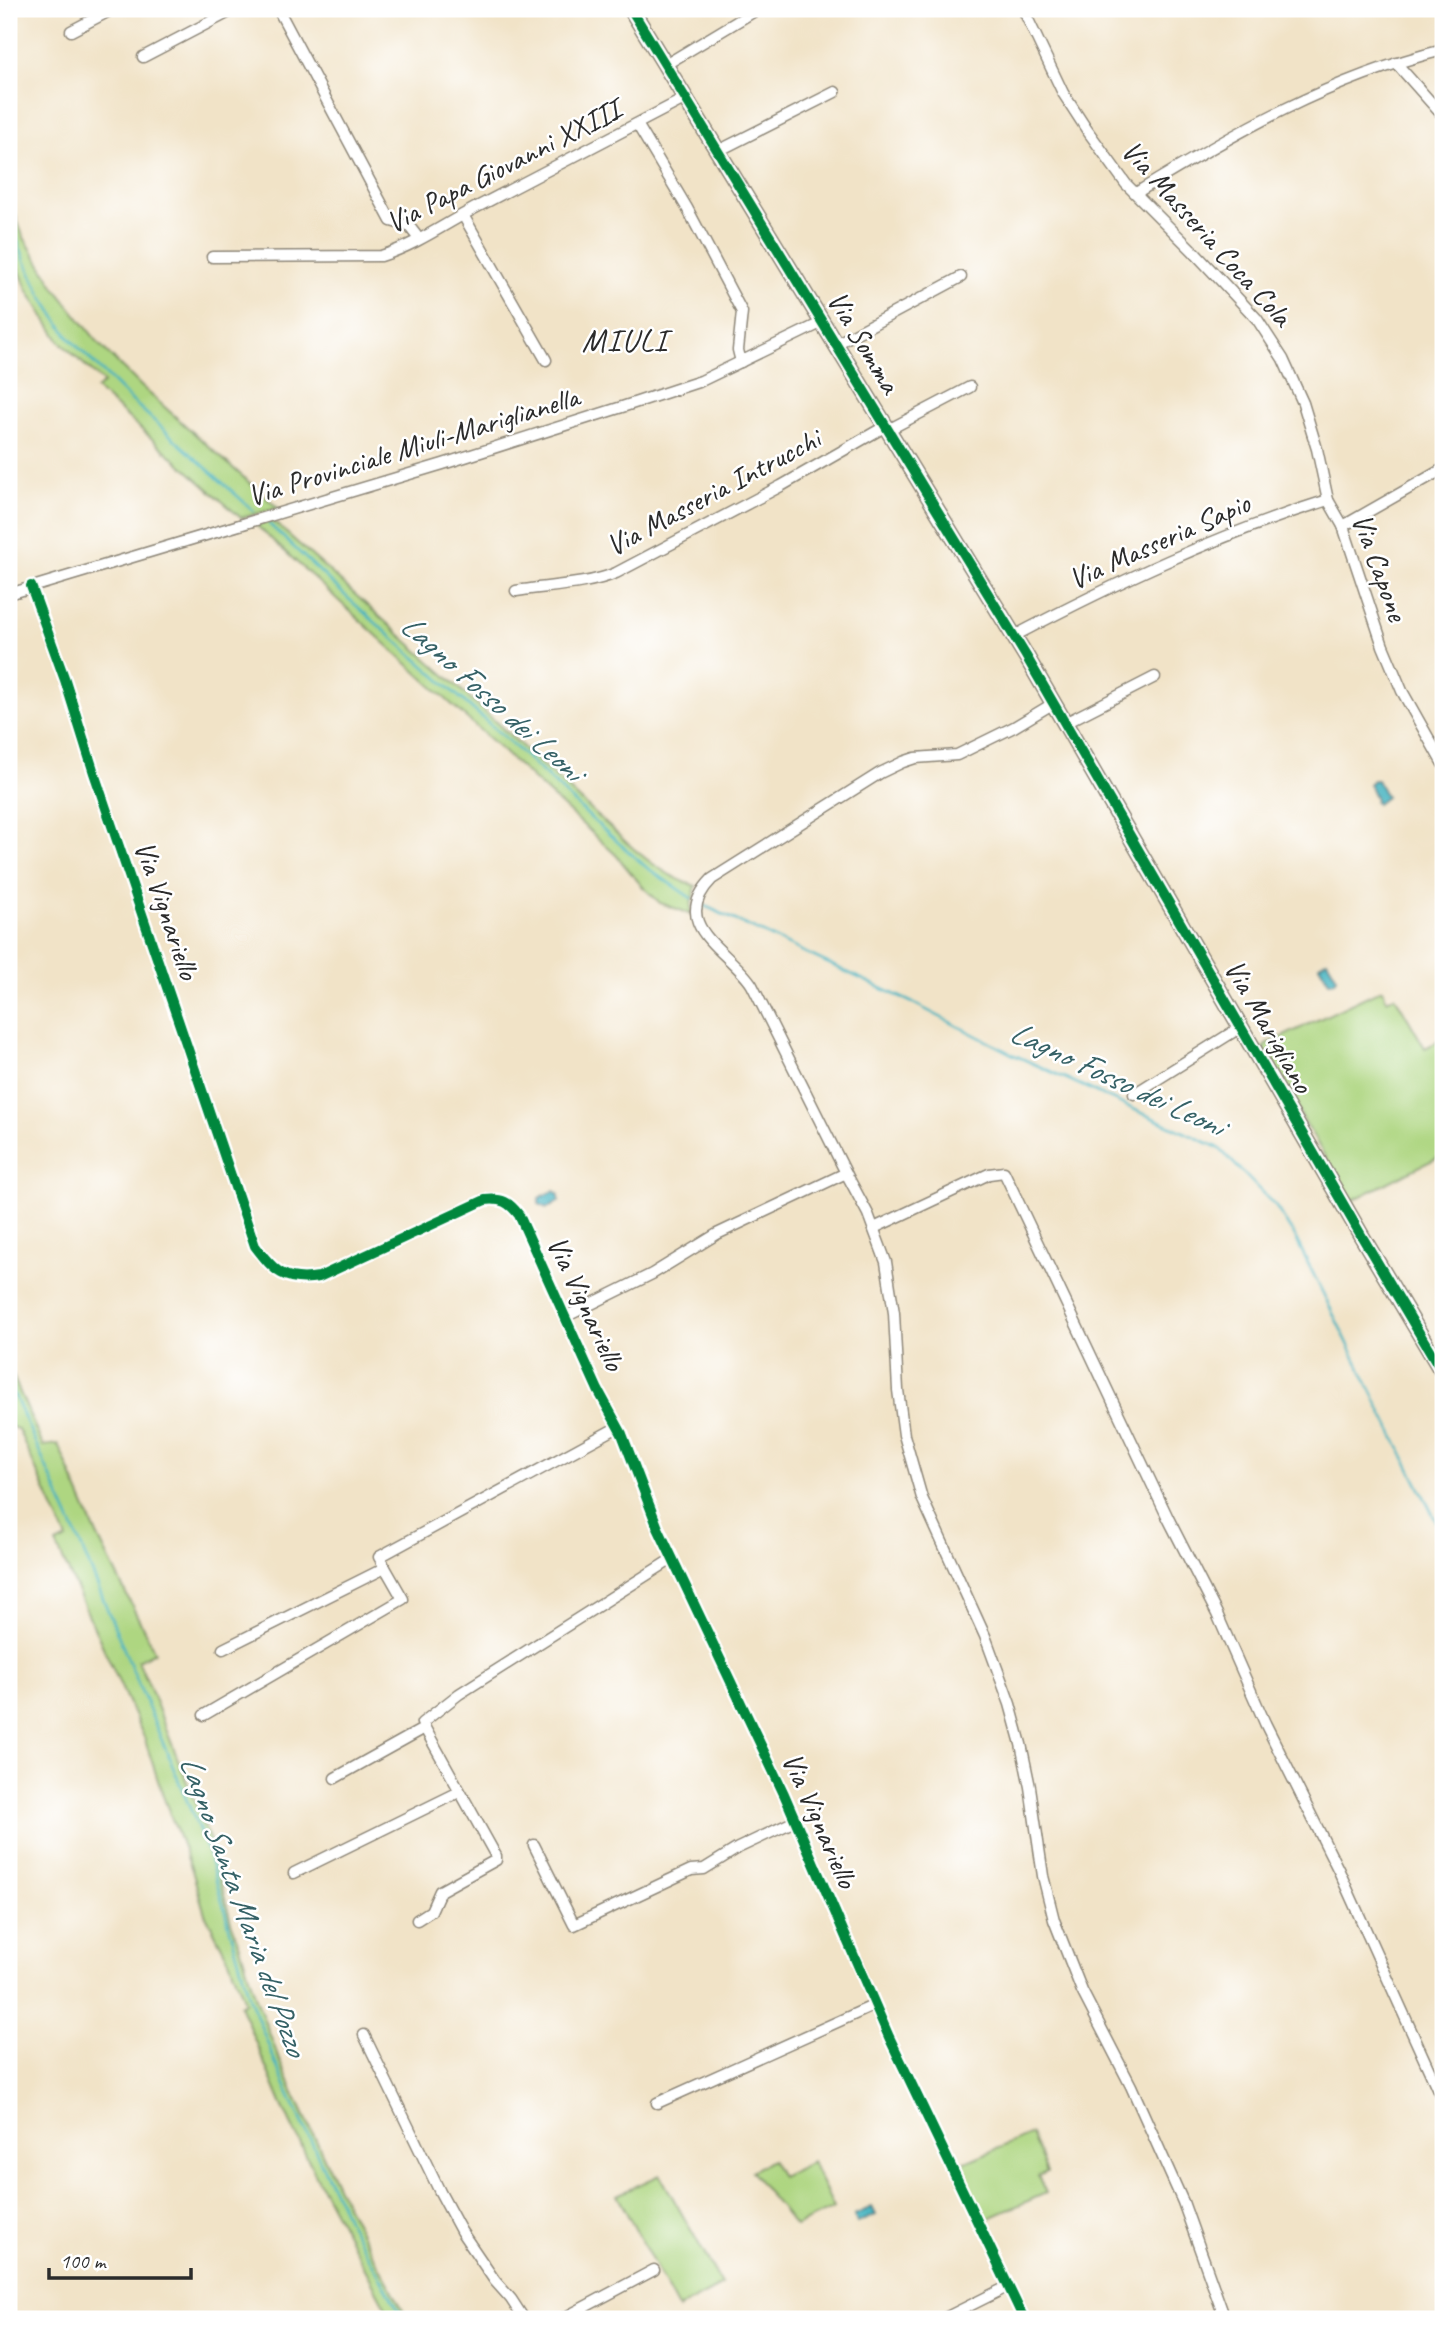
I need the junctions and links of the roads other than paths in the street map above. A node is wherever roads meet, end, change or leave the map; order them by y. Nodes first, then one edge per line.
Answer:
1 (113, 9) edge
2 (235, 9) edge
3 (278, 9) edge
4 (631, 9) edge
5 (758, 9) edge
6 (1023, 9) edge
7 (71, 32) dead end
8 (1443, 50) edge
9 (143, 57) dead end
10 (1396, 63) junction
11 (665, 65) junction
12 (835, 92) dead end
13 (685, 98) junction
14 (1443, 116) edge
15 (637, 124) junction
16 (718, 151) junction
17 (1136, 193) junction
18 (463, 215) junction
19 (419, 239) junction
20 (212, 257) dead end
21 (961, 277) dead end
22 (823, 322) junction
23 (836, 344) junction
24 (546, 360) dead end
25 (741, 362) junction
26 (970, 387) dead end
27 (887, 428) junction
28 (1443, 469) edge
29 (1328, 500) junction
30 (1343, 526) junction
31 (31, 586) junction
32 (516, 591) dead end
33 (9, 594) edge
34 (1014, 636) junction
35 (1155, 677) dead end
36 (1054, 703) junction
37 (1065, 723) junction
38 (1443, 764) edge
39 (1241, 1027) junction
40 (1134, 1094) dead end
41 (846, 1173) junction
42 (874, 1228) junction
43 (565, 1318) junction
44 (1443, 1373) edge
45 (618, 1427) junction
46 (672, 1559) junction
47 (385, 1568) junction
48 (223, 1649) dead end
49 (204, 1715) dead end
50 (423, 1728) junction
51 (335, 1777) dead end
52 (459, 1792) junction
53 (795, 1821) junction
54 (534, 1845) dead end
55 (294, 1873) dead end
56 (417, 1920) dead end
57 (875, 2005) junction
58 (364, 2035) dead end
59 (1443, 2101) edge
60 (657, 2103) dead end
61 (654, 2270) dead end
62 (1007, 2287) junction
63 (524, 2319) edge
64 (562, 2319) edge
65 (943, 2319) edge
66 (1024, 2319) edge
67 (1225, 2319) edge

1 - 7 street
2 - 9 street
3 - 19 street
4 - 11 street, Via Somma
5 - 11 street
6 - 17 street, Via Masseria Coca Cola
8 - 10 street
10 - 14 street
10 - 17 street
11 - 13 street, Via Somma
12 - 16 street
13 - 15 street, Via Papa Giovanni XXIII
13 - 16 street, Via Somma
15 - 18 street, Via Papa Giovanni XXIII
15 - 25 street
16 - 22 street, Via Somma
17 - 29 street, Via Masseria Coca Cola
18 - 19 street, Via Papa Giovanni XXIII
18 - 24 street
19 - 20 street, Via Papa Giovanni XXIII
21 - 23 street
22 - 23 street, Via Somma
22 - 25 street, Via Provinciale Miuli-Mariglianella
23 - 27 street, Via Somma
25 - 31 street, Via Provinciale Miuli-Mariglianella
26 - 27 street, Via Masseria Intrucchi
27 - 32 street, Via Masseria Intrucchi
27 - 34 street, Via Somma
28 - 30 street
29 - 30 street, Via Capone
29 - 34 street, Via Masseria Sapio
30 - 38 street, Via Capone
31 - 33 street, Via Provinciale Miuli-Mariglianella
31 - 43 street, Via Vignariello
34 - 36 street, Via Somma
35 - 37 street
36 - 37 street, Via Marigliano
36 - 41 street
37 - 39 street, Via Marigliano
39 - 40 street
39 - 44 street, Via Marigliano
41 - 42 street
41 - 43 street, Via Vignariello
42 - 59 street
42 - 67 street
43 - 45 street, Via Vignariello
45 - 46 street, Via Vignariello
45 - 47 street
46 - 50 street
46 - 53 street, Via Vignariello
47 - 48 street
47 - 49 street
50 - 51 street
50 - 52 street
52 - 55 street
52 - 56 street
53 - 54 street
53 - 57 street, Via Vignariello
57 - 60 street
57 - 62 street, Via Vignariello
58 - 63 street
61 - 64 street
62 - 65 street
62 - 66 street, Via Vignariello

